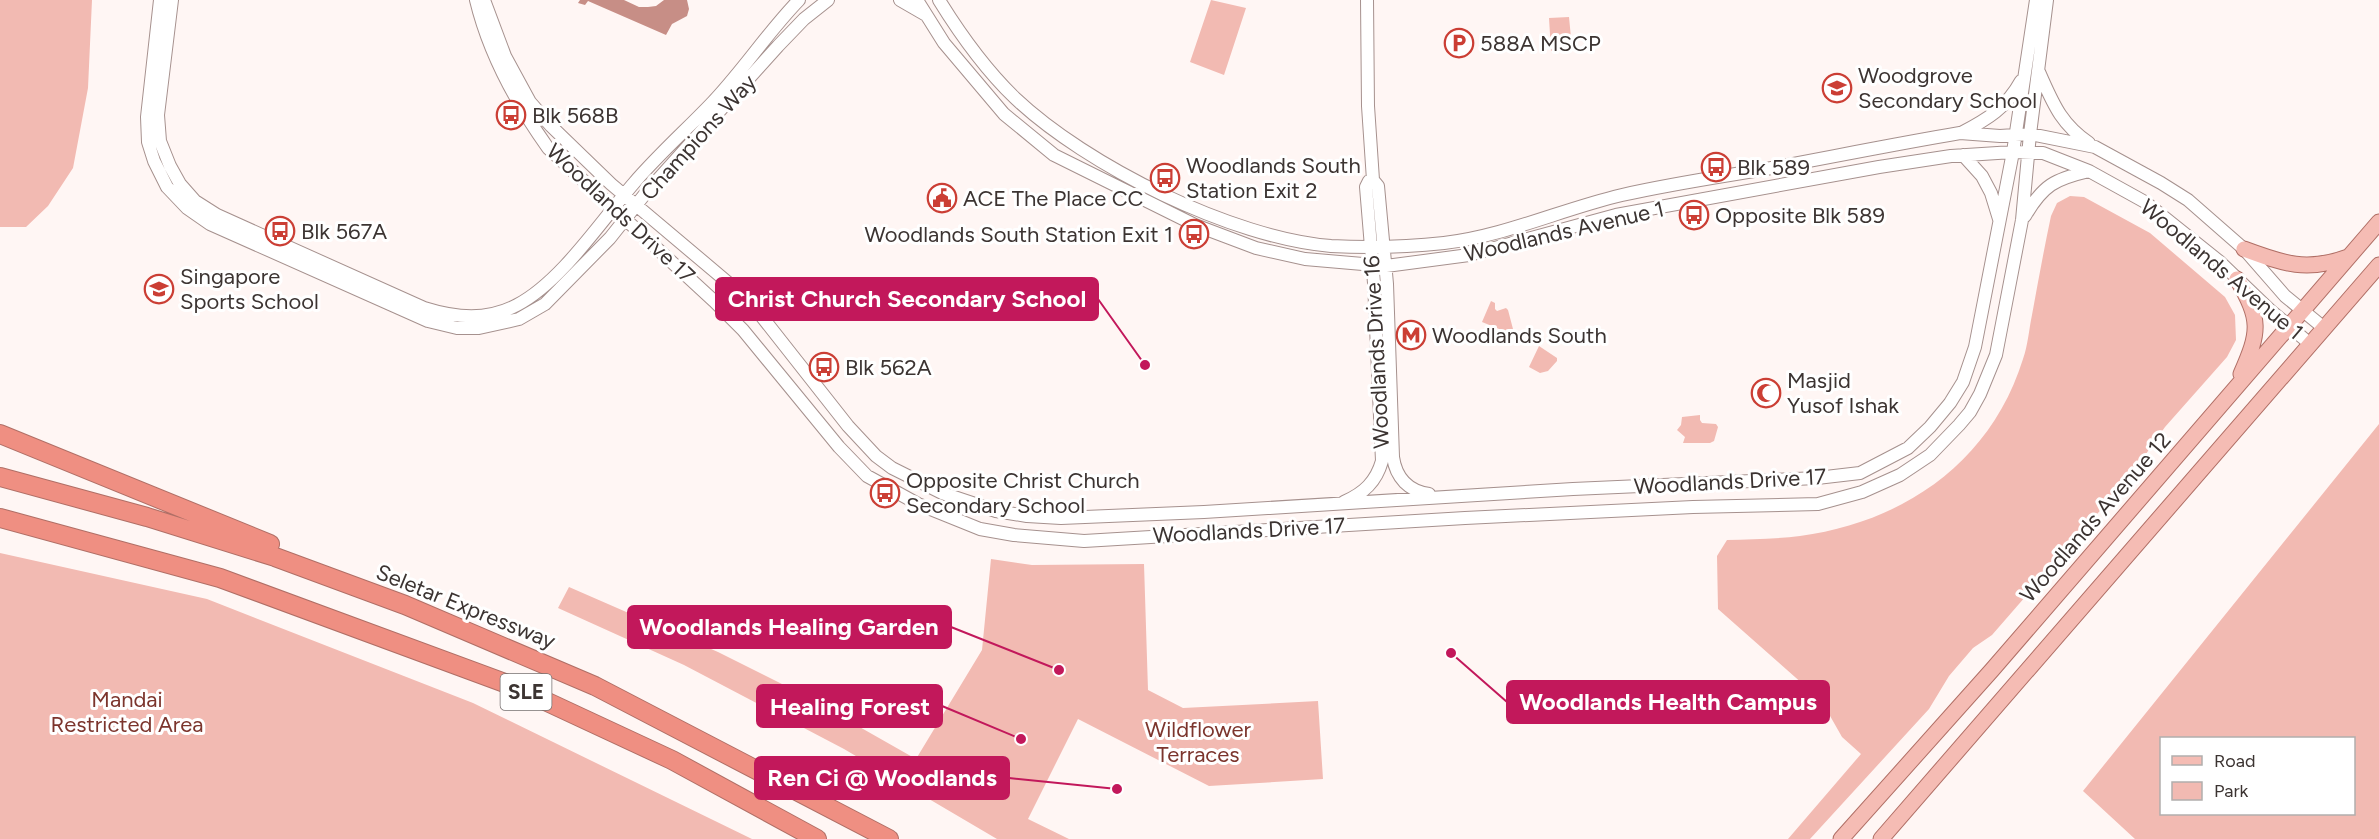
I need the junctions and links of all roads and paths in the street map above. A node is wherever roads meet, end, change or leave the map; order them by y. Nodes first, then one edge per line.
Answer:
1 (160, 0) edge
2 (172, 0) edge
3 (476, 0) edge
4 (484, 0) edge
5 (799, 0) edge
6 (828, 0) edge
7 (900, 0) edge
8 (917, 0) edge
9 (939, 0) edge
10 (1367, 0) edge
11 (2036, 0) edge
12 (2048, 0) edge
13 (927, 16) junction
14 (2033, 70) junction
15 (1960, 134) junction
16 (2016, 134) junction
17 (2030, 134) junction
18 (2095, 147) junction
19 (2013, 152) junction
20 (2028, 153) junction
21 (1963, 155) junction
22 (1753, 171) junction
23 (2089, 171) junction
24 (1372, 180) junction
25 (1802, 181) junction
26 (624, 195) junction
27 (636, 206) junction
28 (613, 208) junction
29 (626, 219) junction
30 (2022, 220) junction
31 (2379, 222) edge
32 (2000, 223) junction
33 (1370, 246) junction
34 (1384, 246) junction
35 (2244, 249) junction
36 (2349, 256) junction
37 (2379, 264) edge
38 (1372, 265) junction
39 (1386, 266) junction
40 (2237, 279) junction
41 (2302, 311) junction
42 (2289, 327) junction
43 (2324, 328) junction
44 (2309, 343) junction
45 (2234, 390) junction
46 (0, 434) edge
47 (0, 477) edge
48 (1447, 498) junction
49 (1337, 505) junction
50 (0, 518) edge
51 (405, 605) junction
52 (817, 839) edge
53 (889, 839) edge
54 (1841, 839) edge
55 (1881, 839) edge

1 - 29 street, Champions Way
2 - 28 street, Champions Way
3 - 28 street, Woodlands Drive 17
4 - 26 street, Woodlands Drive 17
5 - 26 street, Champions Way
6 - 27 street, Champions Way
7 - 13 street
8 - 13 street, Woodlands Avenue 1
9 - 33 street, Woodlands Avenue 1
10 - 24 street, Woodlands Drive 16
11 - 14 street
12 - 14 street
13 - 38 street, Woodlands Avenue 1
14 - 15 street
14 - 16 street, Woodlands Drive 17
14 - 17 street, Woodlands Drive 17
14 - 18 street
15 - 16 street, Woodlands Avenue 1
15 - 22 street, Woodlands Avenue 1
16 - 17 street, Woodlands Avenue 1
16 - 19 street, Woodlands Drive 17
17 - 18 street, Woodlands Avenue 1
17 - 20 street, Woodlands Drive 17
18 - 35 street, Woodlands Avenue 1
19 - 20 street, Woodlands Avenue 1
19 - 21 street, Woodlands Avenue 1
19 - 32 street, Woodlands Drive 17
20 - 23 street, Woodlands Avenue 1
20 - 30 street, Woodlands Drive 17
21 - 25 street, Woodlands Avenue 1
21 - 32 street
22 - 25 street
22 - 34 street, Woodlands Avenue 1
23 - 30 street
23 - 40 street, Woodlands Avenue 1
24 - 33 street, Woodlands Drive 16
24 - 34 street, Woodlands Drive 16
25 - 39 street, Woodlands Avenue 1
26 - 27 street, Woodlands Drive 17
26 - 28 street, Champions Way
27 - 29 street, Champions Way
27 - 49 street, Woodlands Drive 17
28 - 29 street, Woodlands Drive 17
29 - 30 street, Woodlands Drive 17
31 - 36 main road, Woodlands Avenue 12
32 - 48 street, Woodlands Drive 17
33 - 34 street, Woodlands Avenue 1
33 - 38 street, Woodlands Drive 16
34 - 39 street, Woodlands Drive 16
35 - 36 main road
35 - 41 street, Woodlands Avenue 1
36 - 41 main road, Woodlands Avenue 12
37 - 43 main road
38 - 39 street, Woodlands Avenue 1
38 - 49 street, Woodlands Drive 16
39 - 48 street, Woodlands Drive 16
40 - 42 street, Woodlands Avenue 1
40 - 45 main road
41 - 42 main road, Woodlands Avenue 12
41 - 43 street, Woodlands Avenue 1
42 - 44 street, Woodlands Avenue 1
42 - 45 main road, Woodlands Avenue 12
43 - 44 main road
44 - 55 main road
45 - 54 main road, Woodlands Avenue 12
46 - 51 highway
47 - 51 highway, Seletar Expressway / SLE
48 - 49 street, Woodlands Drive 17
50 - 52 highway, SLE
51 - 53 highway, Seletar Expressway / SLE

